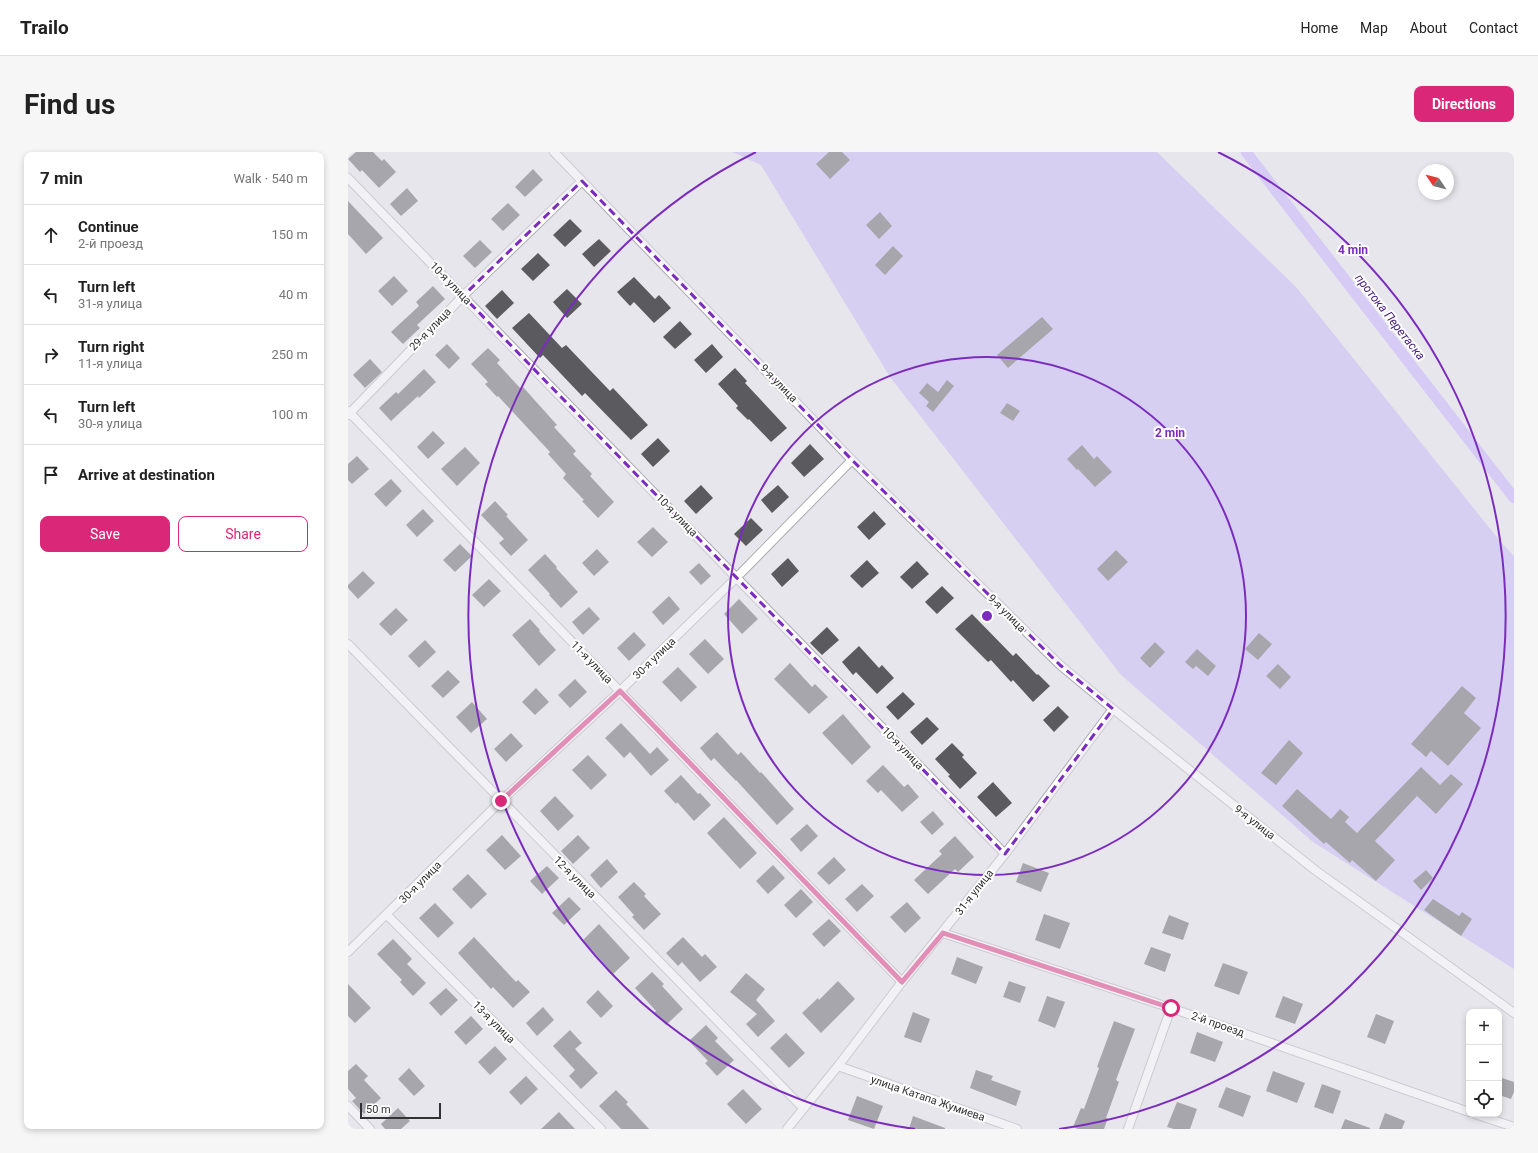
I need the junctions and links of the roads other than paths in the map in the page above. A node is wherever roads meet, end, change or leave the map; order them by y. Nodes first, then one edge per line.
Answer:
1 (554, 152) edge
2 (348, 178) edge
3 (582, 181) junction
4 (463, 296) junction
5 (349, 413) edge
6 (852, 460) junction
7 (737, 577) junction
8 (348, 644) edge
9 (620, 691) junction
10 (1113, 709) junction
11 (501, 801) junction
12 (1005, 854) junction
13 (387, 915) junction
14 (943, 933) junction
15 (348, 952) edge
16 (902, 982) junction
17 (1171, 1008) junction
18 (1514, 1013) edge
19 (838, 1066) junction
20 (348, 1106) edge
21 (803, 1108) junction
22 (1466, 1111) edge
23 (1483, 1117) edge
24 (1514, 1128) edge
25 (370, 1129) edge
26 (601, 1129) edge
27 (787, 1129) edge
28 (1017, 1129) edge
29 (1128, 1129) edge

1 - 3 street, 9-я улица
2 - 4 street, 10-я улица
3 - 4 street, 29-я улица
3 - 6 street, 9-я улица
4 - 5 street, 29-я улица
4 - 7 street, 10-я улица
5 - 9 street, 11-я улица
6 - 7 street, 30-я улица
6 - 10 street, 9-я улица
7 - 9 street, 30-я улица
7 - 12 street, 10-я улица
8 - 11 street, 12-я улица
9 - 11 street, 30-я улица
9 - 16 street, 11-я улица
10 - 12 street, 31-я улица
10 - 18 street, 9-я улица
11 - 13 street, 30-я улица
11 - 21 street, 12-я улица
12 - 14 street, 31-я улица
13 - 15 street, 30-я улица
13 - 26 street, 13-я улица
14 - 16 street, 31-я улица
14 - 17 street, 2-й проезд
16 - 19 street, 31-я улица
17 - 22 street, 2-й проезд
17 - 29 street
19 - 21 street, 31-я улица
19 - 28 street, улица Катапа Жумиева
20 - 25 street
21 - 27 street, 31-я улица
23 - 24 street

